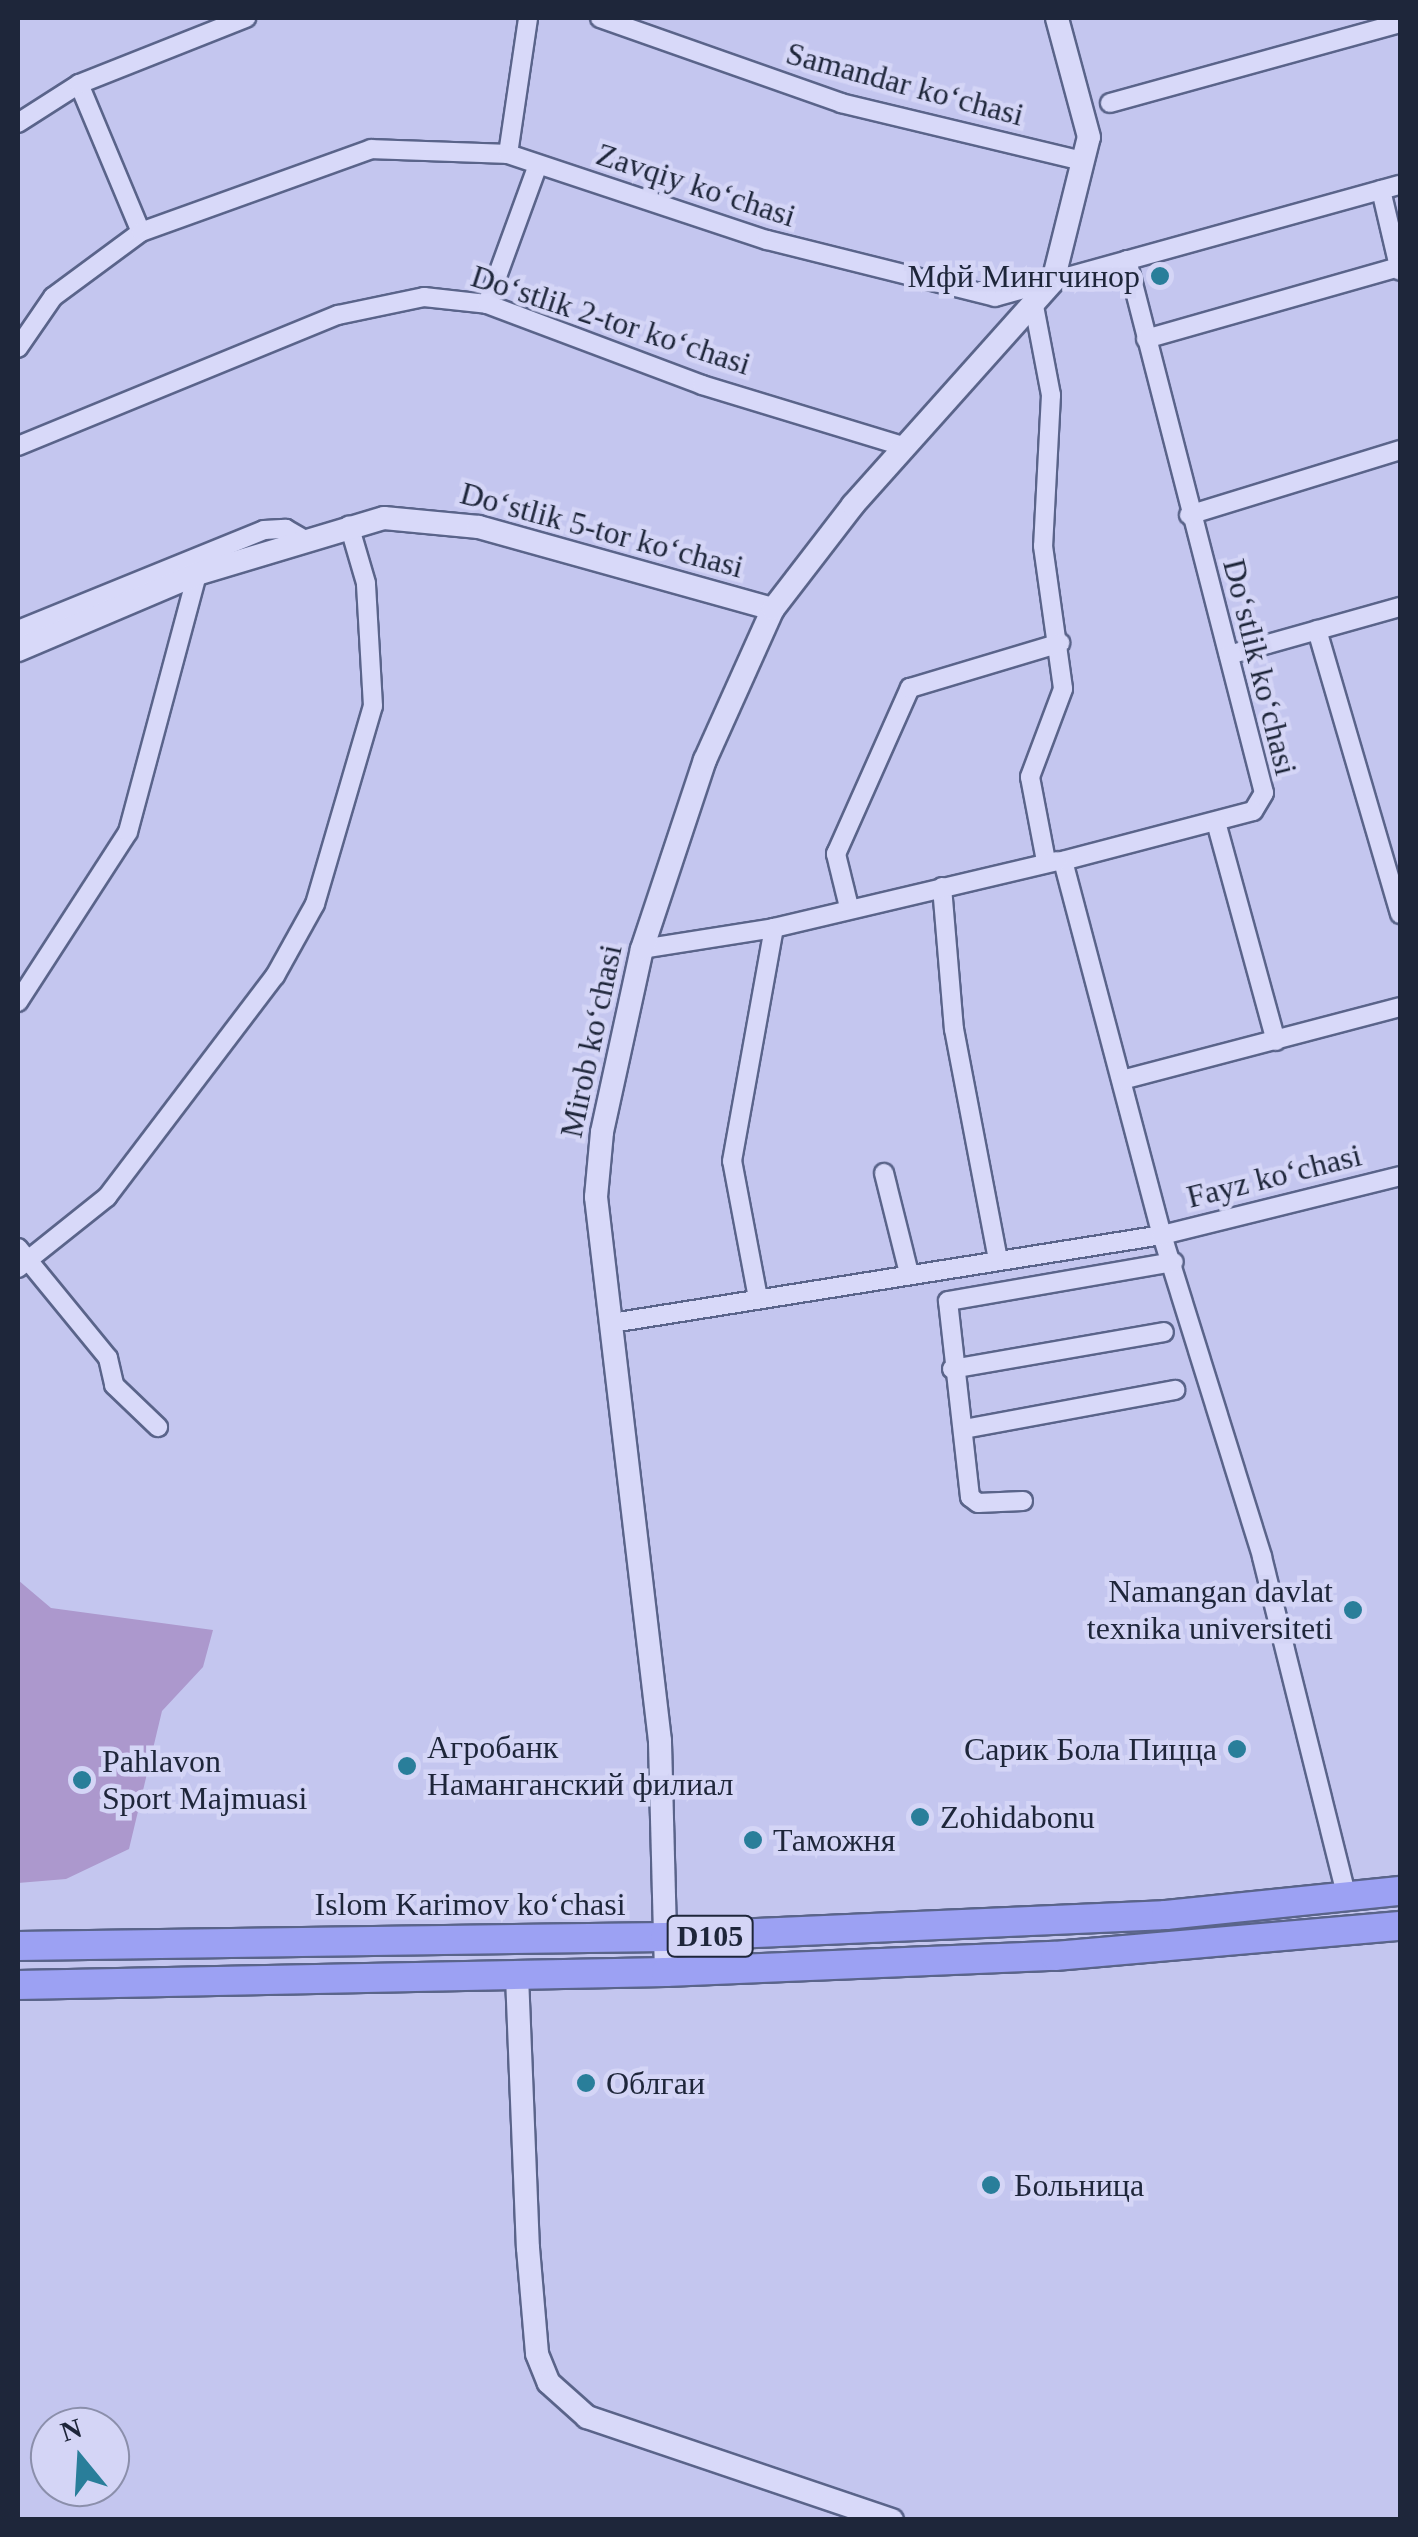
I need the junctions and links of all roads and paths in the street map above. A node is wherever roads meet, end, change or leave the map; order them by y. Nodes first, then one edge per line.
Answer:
1 (246, 18) edge
2 (528, 18) edge
3 (600, 18) edge
4 (1057, 18) edge
5 (1400, 23) edge
6 (78, 84) junction
7 (1110, 103) dead end
8 (18, 123) edge
9 (508, 154) junction
10 (1083, 161) junction
11 (538, 165) junction
12 (1400, 185) edge
13 (1381, 190) junction
14 (140, 232) junction
15 (1127, 260) junction
16 (1400, 269) edge
17 (1053, 281) junction
18 (487, 304) junction
19 (1034, 306) junction
20 (1146, 339) junction
21 (18, 348) edge
22 (18, 446) edge
23 (906, 447) junction
24 (1400, 450) edge
25 (1189, 515) junction
26 (349, 525) junction
27 (306, 540) junction
28 (197, 574) junction
29 (1400, 607) edge
30 (773, 610) junction
31 (18, 630) edge
32 (1318, 630) junction
33 (1060, 644) junction
34 (18, 650) edge
35 (1229, 654) junction
36 (1216, 822) junction
37 (1054, 860) junction
38 (942, 887) junction
39 (849, 907) junction
40 (1400, 914) edge
41 (774, 928) junction
42 (642, 949) junction
43 (18, 1002) edge
44 (1400, 1007) edge
45 (1276, 1041) junction
46 (1122, 1080) junction
47 (884, 1173) dead end
48 (1400, 1176) edge
49 (1162, 1235) junction
50 (21, 1258) edge
51 (998, 1258) junction
52 (1174, 1262) junction
53 (909, 1273) junction
54 (758, 1298) junction
55 (612, 1323) junction
56 (1164, 1332) dead end
57 (952, 1368) junction
58 (1175, 1390) dead end
59 (158, 1427) dead end
60 (964, 1430) junction
61 (1022, 1501) dead end
62 (1400, 1891) edge
63 (1346, 1898) junction
64 (1400, 1926) edge
65 (665, 1937) junction
66 (168, 1944) junction
67 (18, 1946) edge
68 (666, 1972) junction
69 (518, 1976) junction
70 (18, 1984) edge
71 (168, 1984) junction
72 (892, 2520) edge

1 - 6 street
2 - 9 street
3 - 10 street, Samandar ko‘chasi
4 - 10 street
5 - 7 street
6 - 8 street
6 - 14 street
9 - 11 street, Zavqiy koʻchasi
9 - 14 street, Zavqiy koʻchasi
10 - 17 street
11 - 17 street, Zavqiy koʻchasi
11 - 18 street
12 - 13 street, Zavqiy koʻchasi
13 - 15 street, Zavqiy koʻchasi
13 - 16 street
14 - 21 street, Zavqiy koʻchasi
15 - 17 street, Zavqiy koʻchasi
15 - 20 street, Doʻstlik koʻchasi
16 - 20 street
17 - 19 street, Mirob koʻchasi
18 - 22 street, Doʻstlik 2-tor koʻchasi
18 - 23 street, Doʻstlik 2-tor koʻchasi
19 - 23 street, Mirob koʻchasi
19 - 33 street
20 - 25 street, Doʻstlik koʻchasi
23 - 30 street, Mirob koʻchasi
24 - 25 street
25 - 35 street, Doʻstlik koʻchasi
26 - 27 street, Doʻstlik 5-tor koʻchasi
26 - 30 street, Doʻstlik 5-tor koʻchasi
26 - 50 street
27 - 28 street, Doʻstlik 5-tor koʻchasi
27 - 31 street
28 - 34 street, Doʻstlik 5-tor koʻchasi
28 - 43 street
29 - 32 street
30 - 42 street, Mirob koʻchasi
32 - 35 street
32 - 40 street
33 - 37 street
33 - 39 street
35 - 36 street, Doʻstlik koʻchasi
36 - 37 street, Doʻstlik koʻchasi
36 - 45 street
37 - 38 street, Doʻstlik koʻchasi
37 - 46 street
38 - 39 street, Doʻstlik koʻchasi
38 - 51 street
39 - 41 street, Doʻstlik koʻchasi
41 - 42 street, Doʻstlik koʻchasi
41 - 54 street
42 - 55 street, Mirob koʻchasi
44 - 45 street
45 - 46 street
46 - 49 street
47 - 53 street
48 - 49 street, Fayz koʻchasi
49 - 51 street, Fayz koʻchasi
49 - 52 street
50 - 59 street
51 - 53 street, Fayz koʻchasi
52 - 57 street
52 - 63 street
53 - 54 street, Fayz koʻchasi
54 - 55 street, Fayz koʻchasi
55 - 65 street, Mirob koʻchasi
56 - 57 street
57 - 60 street
58 - 60 street
60 - 61 street
62 - 63 main road, Islom Karimov koʻchasi / D105
63 - 65 main road, Islom Karimov koʻchasi / D105
64 - 68 main road, D105
65 - 66 main road, Islom Karimov koʻchasi / D105
65 - 68 street, Mirob koʻchasi
66 - 67 main road, Islom Karimov koʻchasi / D105
66 - 71 main road
68 - 69 main road, D105
69 - 71 main road, D105
69 - 72 street
70 - 71 main road, D105

